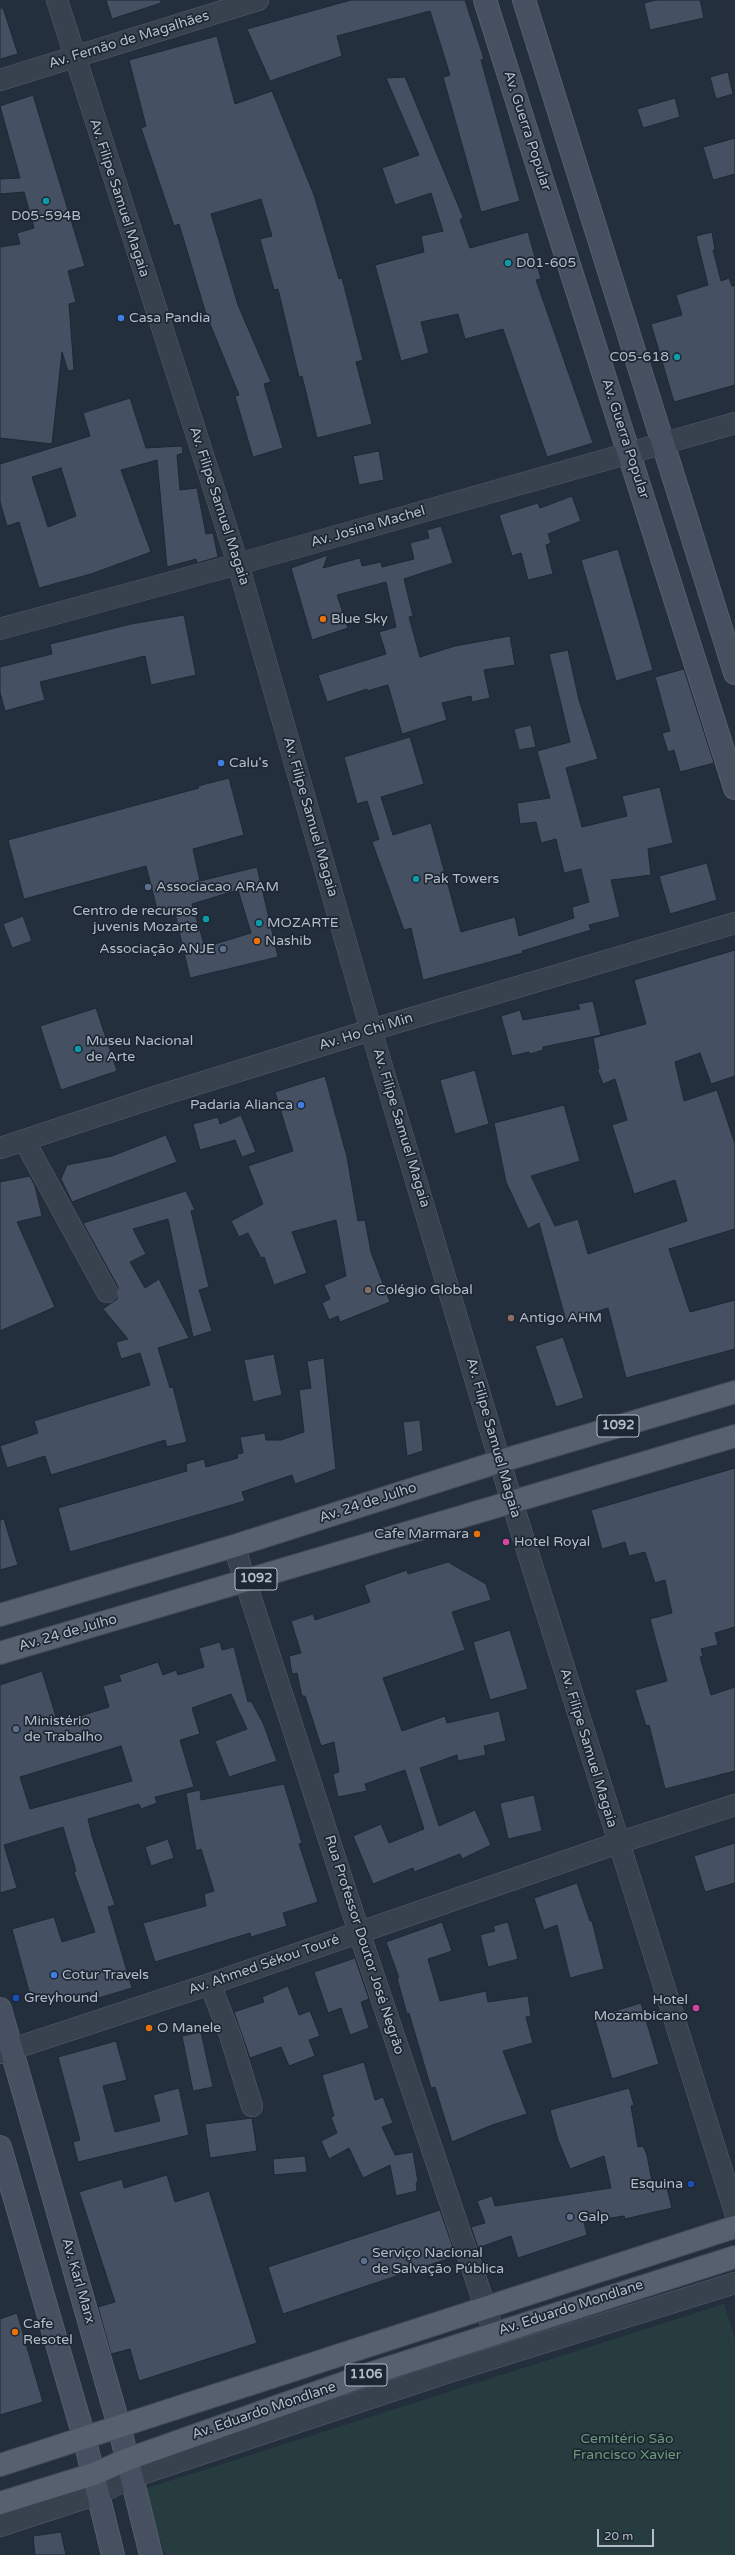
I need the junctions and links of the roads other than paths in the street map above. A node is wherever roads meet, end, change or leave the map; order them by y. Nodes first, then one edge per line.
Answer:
1 (57, 0) edge
2 (258, 0) edge
3 (485, 0) edge
4 (524, 0) edge
5 (73, 57) junction
6 (0, 80) edge
7 (735, 423) edge
8 (662, 444) junction
9 (630, 453) junction
10 (238, 564) junction
11 (0, 629) edge
12 (735, 673) edge
13 (735, 788) edge
14 (735, 923) edge
15 (371, 1030) junction
16 (24, 1140) junction
17 (0, 1148) edge
18 (107, 1292) dead end
19 (735, 1392) edge
20 (735, 1436) edge
21 (500, 1461) junction
22 (512, 1502) junction
23 (234, 1546) junction
24 (246, 1582) junction
25 (0, 1615) edge
26 (0, 1653) edge
27 (735, 1805) edge
28 (618, 1843) junction
29 (360, 1932) junction
30 (210, 1984) junction
31 (0, 2008) edge
32 (6, 2051) edge
33 (252, 2106) dead end
34 (0, 2147) edge
35 (735, 2212) edge
36 (735, 2227) edge
37 (735, 2257) edge
38 (735, 2283) edge
39 (485, 2307) junction
40 (494, 2333) junction
41 (119, 2426) junction
42 (84, 2437) junction
43 (0, 2466) edge
44 (130, 2468) junction
45 (96, 2484) junction
46 (0, 2503) edge
47 (0, 2526) edge
48 (113, 2555) edge
49 (151, 2555) edge

1 - 5 street, Av. Filipe Samuel Magaia
2 - 5 street, Av. Fernão de Magalhães
3 - 9 main road, Av. Guerra Popular
4 - 8 main road
5 - 6 street, Av. Fernão de Magalhães
5 - 10 street, Av. Filipe Samuel Magaia
7 - 8 street, Av. Josina Machel
8 - 9 street, Av. Josina Machel
8 - 12 main road
9 - 10 street, Av. Josina Machel
9 - 13 main road, Av. Guerra Popular
10 - 11 street, Av. Josina Machel
10 - 15 street, Av. Filipe Samuel Magaia
14 - 15 street, Av. Ho Chi Min
15 - 16 street, Av. Ho Chi Min
15 - 21 street, Av. Filipe Samuel Magaia
16 - 17 street, Av. Ho Chi Min
16 - 18 street
19 - 21 main road, Av. 24 de Julho / 1092
20 - 22 main road, Av. 24 de Julho / 1092
21 - 22 street, Av. Filipe Samuel Magaia
21 - 23 main road, Av. 24 de Julho / 1092
22 - 24 main road, Av. 24 de Julho / 1092
22 - 28 street, Av. Filipe Samuel Magaia
23 - 24 street, Rua Professor Doutor José Negrão
23 - 25 main road, Av. 24 de Julho / 1092
24 - 26 main road, Av. 24 de Julho / 1092
24 - 29 street, Rua Professor Doutor José Negrão
27 - 28 street, Av. Ahmed Sékou Touré
28 - 29 street, Av. Ahmed Sékou Touré
28 - 35 street, Av. Filipe Samuel Magaia
29 - 30 street, Av. Ahmed Sékou Touré
29 - 39 street, Rua Professor Doutor José Negrão
30 - 32 street, Av. Ahmed Sékou Touré
30 - 33 street
31 - 32 main road, Av. Karl Marx
32 - 41 main road, Av. Karl Marx
34 - 42 main road
36 - 39 main road, Av. Eduardo Mondlane / 1106
37 - 40 main road, Av. Eduardo Mondlane / 1106
38 - 44 street
39 - 40 street, Rua Professor Doutor José Negrão
39 - 41 main road, Av. Eduardo Mondlane / 1106
40 - 44 main road, Av. Eduardo Mondlane / 1106
41 - 42 main road, Av. Eduardo Mondlane / 1106
41 - 44 main road, Av. Karl Marx
42 - 43 main road, Av. Eduardo Mondlane / 1106
42 - 45 main road
44 - 45 main road, Av. Eduardo Mondlane / 1106
44 - 49 main road, Av. Karl Marx
45 - 46 main road, Av. Eduardo Mondlane / 1106
45 - 47 street
45 - 48 main road

